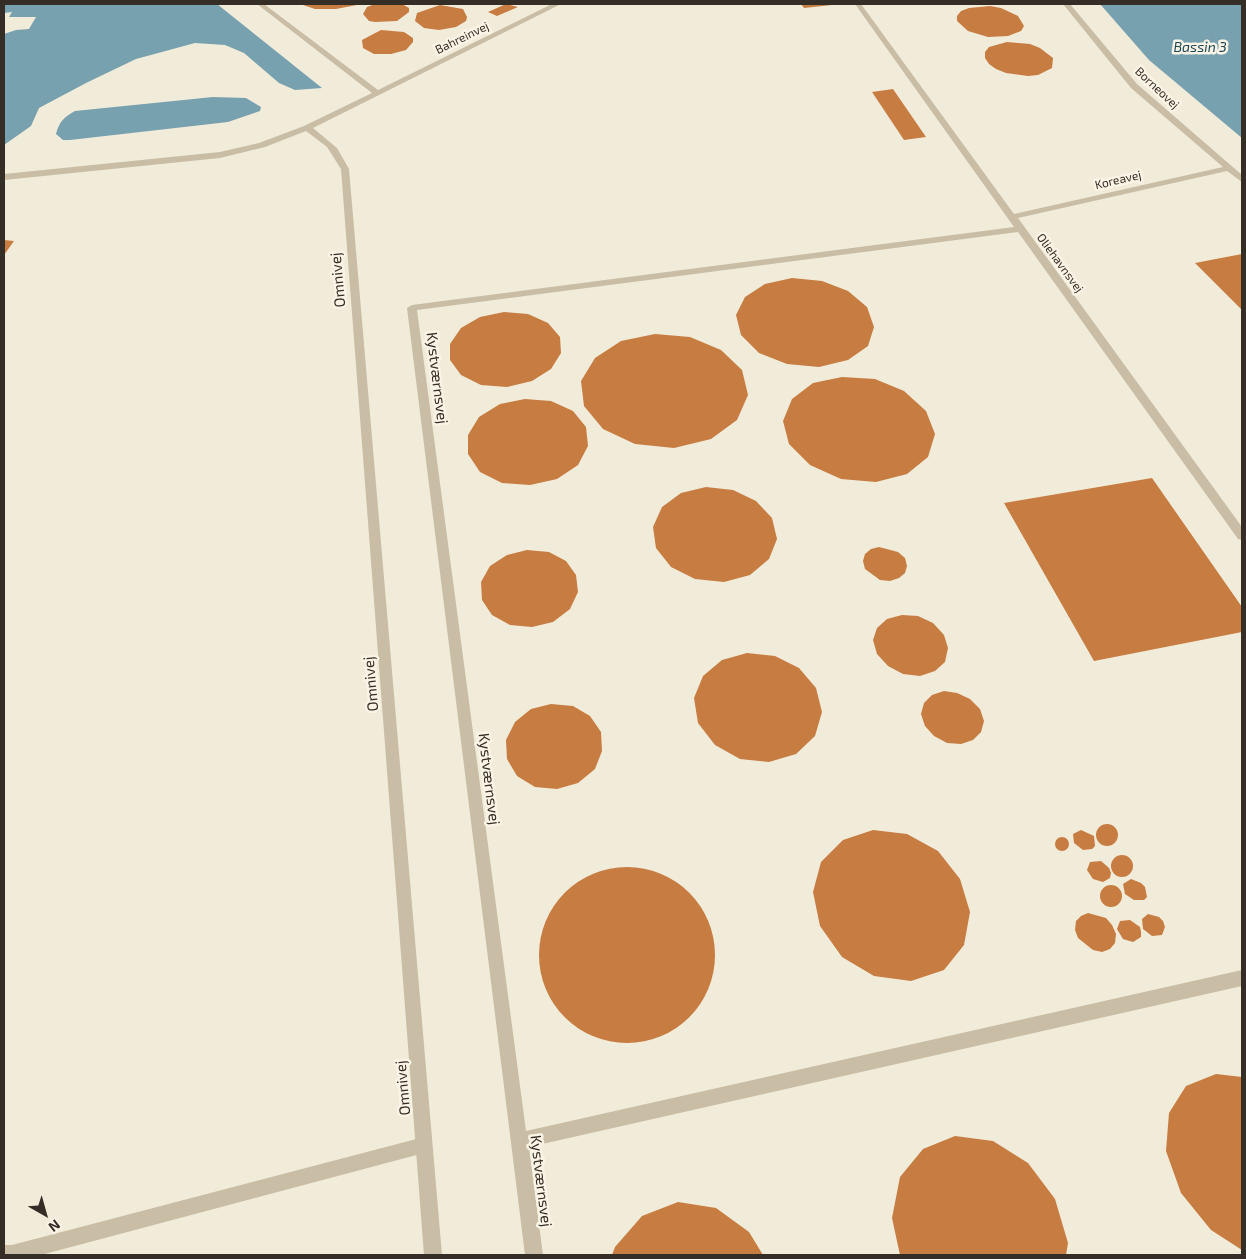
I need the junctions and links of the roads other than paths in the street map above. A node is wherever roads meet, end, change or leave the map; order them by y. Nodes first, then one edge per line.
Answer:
1 (260, 4) edge
2 (557, 4) edge
3 (858, 4) edge
4 (1066, 4) edge
5 (378, 93) junction
6 (306, 128) junction
7 (1229, 168) junction
8 (4, 177) edge
9 (1242, 179) edge
10 (1012, 217) junction
11 (1020, 229) junction
12 (1242, 536) edge
13 (1242, 978) edge
14 (519, 1141) junction
15 (424, 1145) junction
16 (4, 1254) edge
17 (433, 1255) edge
18 (534, 1255) edge

1 - 5 street
2 - 5 street, Bahreinvej
3 - 10 street, Oliehavnsvej
4 - 7 street, Borneovej
5 - 6 street
6 - 8 street
6 - 15 street, Omnivej
7 - 9 street, Borneovej
7 - 10 street, Koreavej
10 - 11 street, Oliehavnsvej
11 - 12 street, Oliehavnsvej
11 - 14 street, Kystværnsvej
13 - 14 street
14 - 18 street, Kystværnsvej
15 - 16 street
15 - 17 street, Omnivej

